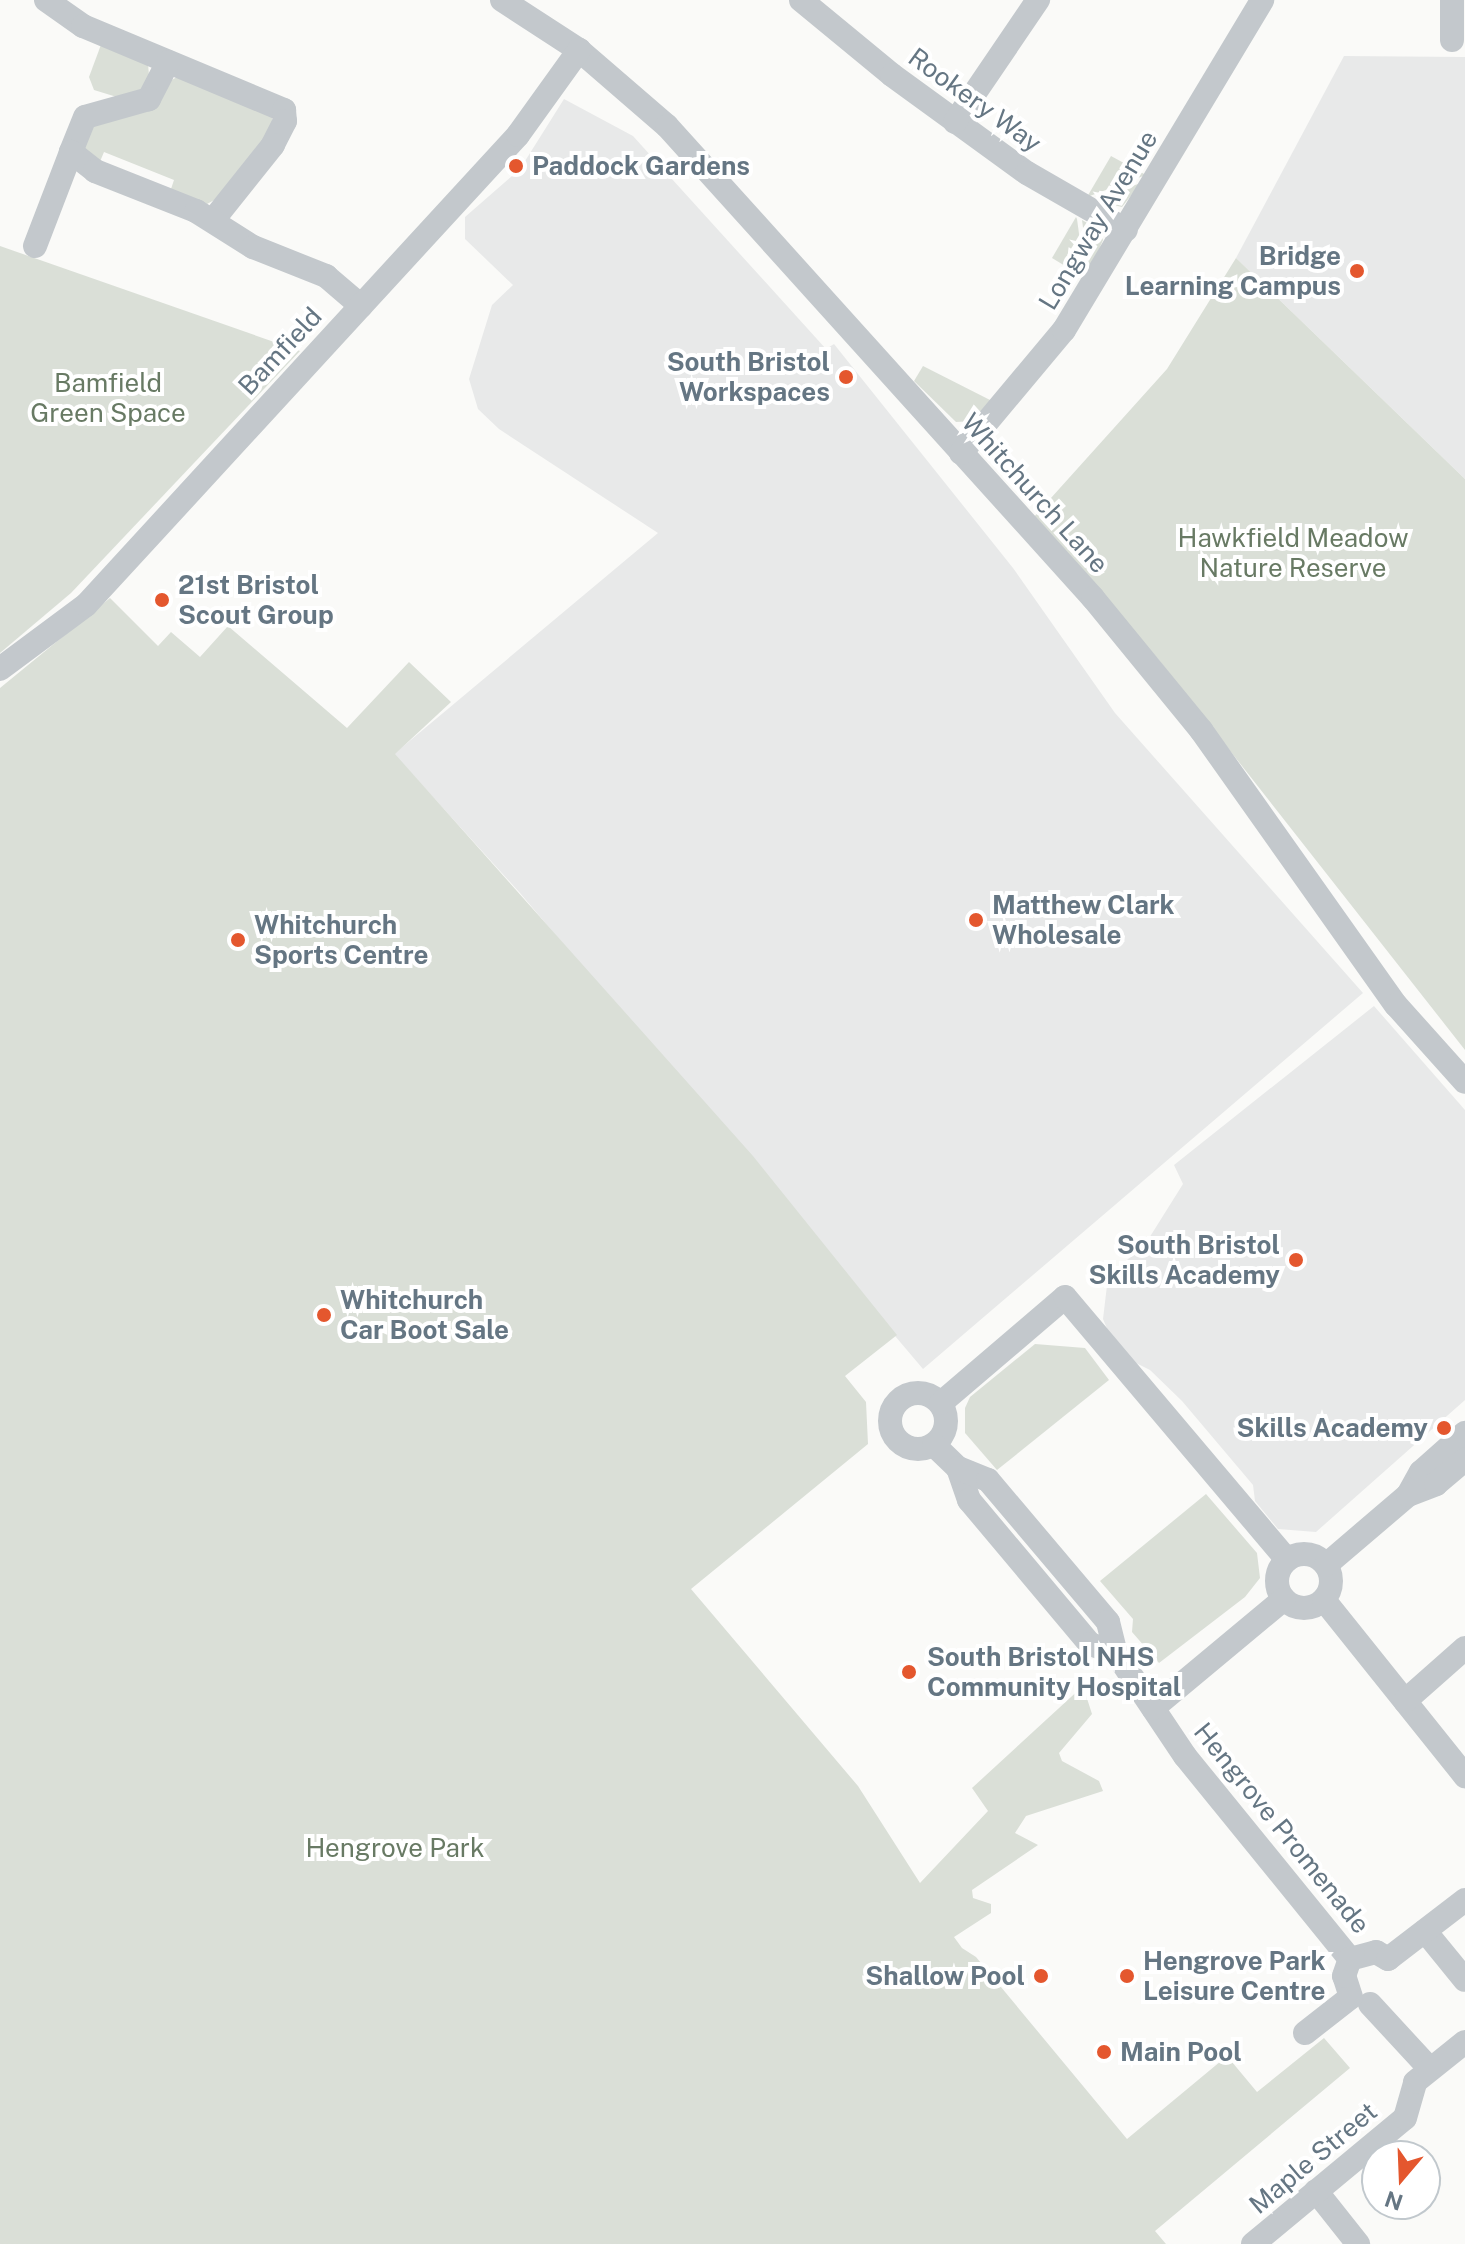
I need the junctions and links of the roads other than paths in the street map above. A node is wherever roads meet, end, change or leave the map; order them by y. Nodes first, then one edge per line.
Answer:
1 (46, 0) edge
2 (502, 0) edge
3 (801, 0) edge
4 (1038, 0) edge
5 (1262, 0) edge
6 (1452, 0) edge
7 (1452, 40) dead end
8 (579, 50) junction
9 (168, 62) junction
10 (955, 122) junction
11 (71, 152) junction
12 (214, 219) junction
13 (1126, 230) junction
14 (35, 246) dead end
15 (361, 306) junction
16 (961, 453) junction
17 (0, 669) edge
18 (1465, 1082) edge
19 (941, 1403) junction
20 (1465, 1433) edge
21 (934, 1445) junction
22 (1465, 1460) edge
23 (1408, 1495) junction
24 (1287, 1560) junction
25 (1326, 1565) junction
26 (1284, 1599) junction
27 (1324, 1600) junction
28 (1465, 1648) edge
29 (1410, 1696) junction
30 (1153, 1708) junction
31 (1465, 1750) edge
32 (1465, 1776) edge
33 (1465, 1900) edge
34 (1425, 1931) junction
35 (1350, 1959) junction
36 (1465, 1980) edge
37 (1370, 2004) dead end
38 (1305, 2033) dead end
39 (1465, 2042) edge
40 (1430, 2069) junction
41 (1316, 2191) junction
42 (1253, 2244) edge
43 (1358, 2244) edge

1 - 9 street
2 - 8 street, Whitchurch Lane
3 - 10 street, Rookery Way
4 - 10 street
5 - 13 street, Longway Avenue
6 - 7 street
8 - 15 street, Bamfield
8 - 16 street, Whitchurch Lane
9 - 11 street
9 - 12 street
10 - 13 street, Rookery Way
11 - 12 street
11 - 14 street
12 - 15 street
13 - 16 street, Longway Avenue
15 - 17 street, Bamfield
16 - 18 street, Whitchurch Lane
19 - 21 street
19 - 21 street
19 - 24 street
20 - 23 street
21 - 30 street, Hengrove Promenade
22 - 23 street
23 - 25 street
24 - 25 street
24 - 26 street
25 - 27 street
26 - 27 street
26 - 30 street
27 - 29 street
28 - 29 street
29 - 31 street
29 - 32 street
30 - 35 street, Hengrove Promenade
33 - 34 street
34 - 35 street
34 - 36 street
35 - 38 street
37 - 40 street
39 - 40 street, Maple Street
40 - 41 street, Maple Street
41 - 42 street, Maple Street
41 - 43 street

